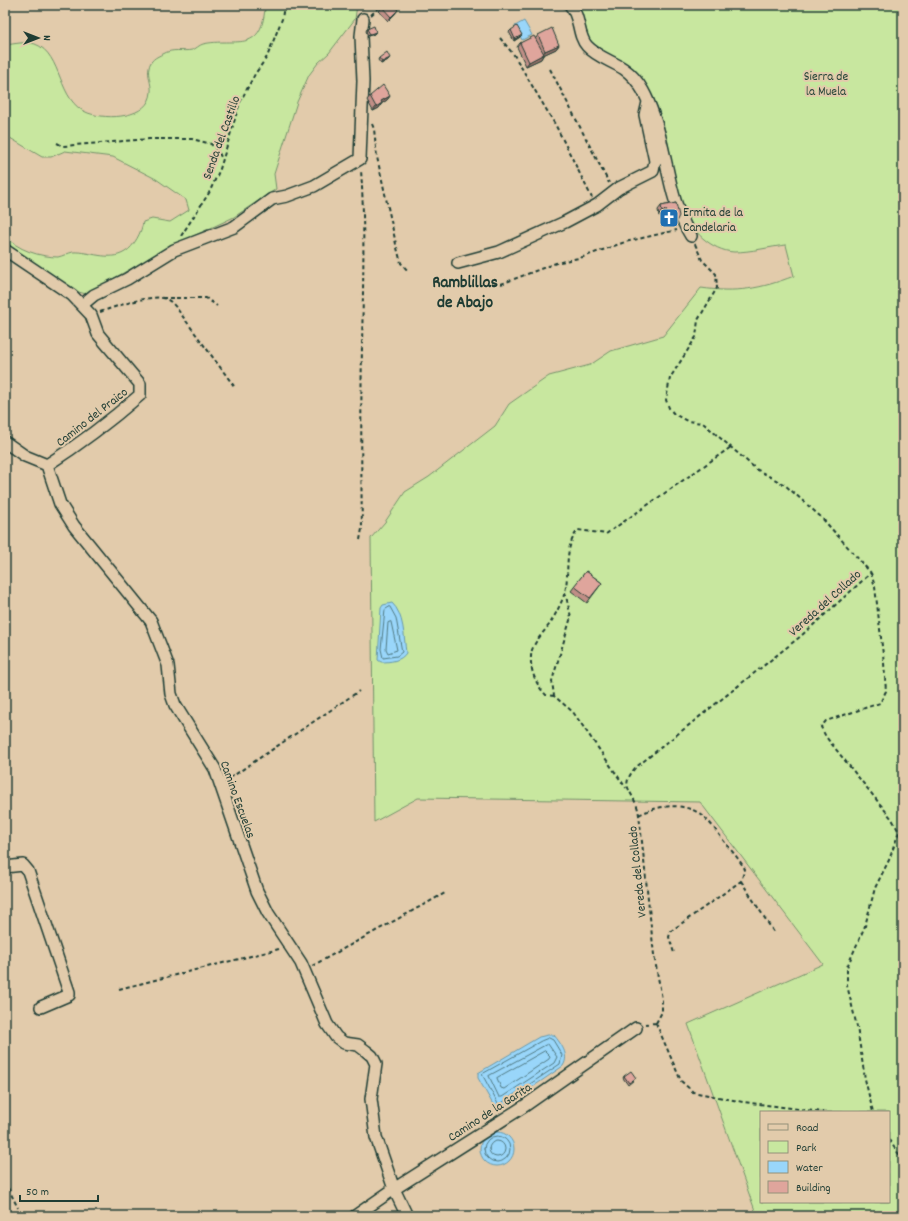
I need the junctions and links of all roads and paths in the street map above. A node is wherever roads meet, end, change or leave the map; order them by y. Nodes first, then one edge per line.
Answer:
1 (284, 5) edge
2 (382, 5) edge
3 (570, 5) edge
4 (363, 19) joint
5 (500, 38) dead end
6 (550, 69) dead end
7 (648, 102) junction
8 (361, 128) junction
9 (56, 143) dead end
10 (360, 159) junction
11 (222, 160) junction
12 (613, 191) junction
13 (597, 205) junction
14 (688, 231) junction
15 (5, 250) edge
16 (174, 250) junction
17 (458, 263) dead end
18 (408, 271) dead end
19 (501, 284) dead end
20 (161, 298) junction
21 (82, 305) junction
22 (217, 306) dead end
23 (92, 315) junction
24 (234, 386) dead end
25 (5, 442) edge
26 (731, 447) junction
27 (47, 465) junction
28 (360, 540) dead end
29 (871, 573) junction
30 (565, 592) junction
31 (360, 691) dead end
32 (554, 696) junction
33 (220, 785) junction
34 (627, 789) junction
35 (639, 815) junction
36 (5, 867) edge
37 (741, 880) junction
38 (445, 893) dead end
39 (775, 934) dead end
40 (288, 942) junction
41 (674, 953) dead end
42 (304, 971) junction
43 (119, 989) dead end
44 (41, 1007) dead end
45 (636, 1028) dead end
46 (815, 1111) edge
47 (873, 1111) edge
48 (890, 1141) edge
49 (903, 1160) edge
50 (5, 1182) edge
51 (394, 1188) junction
52 (18, 1208) dead end
53 (355, 1216) edge
54 (407, 1216) edge

1 - 11 path, Senda del Castillo
2 - 4 path
3 - 7 street
4 - 8 street
5 - 13 path
6 - 12 path
7 - 12 street
7 - 14 street
8 - 10 street
8 - 18 path
9 - 11 path
10 - 16 street
10 - 28 path
11 - 16 path, Senda del Castillo
12 - 13 street
13 - 17 street
14 - 19 path
14 - 26 path, Vereda del Collado
15 - 21 street, Camino del Praico
16 - 21 street
20 - 22 path
20 - 23 path
20 - 24 path
21 - 23 street, Camino del Praico
23 - 27 street, Camino del Praico
25 - 27 street
26 - 29 path, Vereda del Collado
26 - 30 path
27 - 33 street, Camino Escuelas
29 - 34 path, Vereda del Collado
29 - 47 path
30 - 32 path
30 - 32 path
31 - 33 path
32 - 34 path
33 - 40 street, Camino Escuelas
34 - 35 path, Vereda del Collado
35 - 37 path
35 - 46 path, Vereda del Collado
36 - 44 street
37 - 39 path
37 - 41 path
38 - 42 path
40 - 42 street, Camino Escuelas
40 - 43 path
42 - 51 street, Camino Escuelas
45 - 51 street, Camino de la Garita
48 - 49 path
50 - 52 path
51 - 53 street, Camino de la Garita
51 - 54 street, Camino Escuelas

